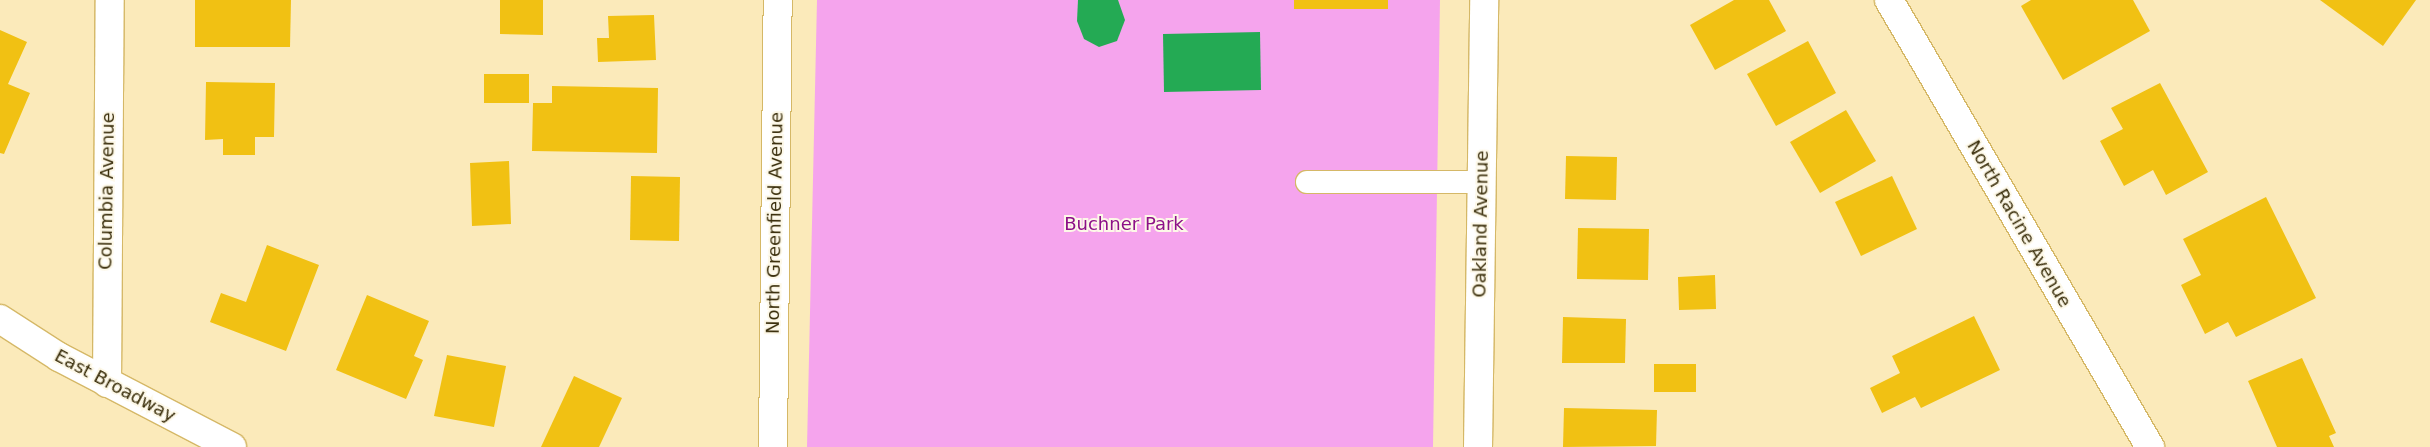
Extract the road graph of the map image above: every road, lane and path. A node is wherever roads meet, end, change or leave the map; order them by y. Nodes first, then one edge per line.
1 (110, 0) edge
2 (778, 0) edge
3 (1484, 0) edge
4 (1889, 0) edge
5 (1307, 182) dead end
6 (1481, 182) junction
7 (0, 319) edge
8 (107, 383) junction
9 (232, 447) edge
10 (773, 447) edge
11 (1478, 447) edge
12 (2150, 447) edge

1 - 8 street, Columbia Avenue
2 - 10 street, North Greenfield Avenue
3 - 6 street, Oakland Avenue
4 - 12 street, North Racine Avenue
5 - 6 lane
6 - 11 street, Oakland Avenue
7 - 8 street, East Broadway
8 - 9 street, East Broadway

